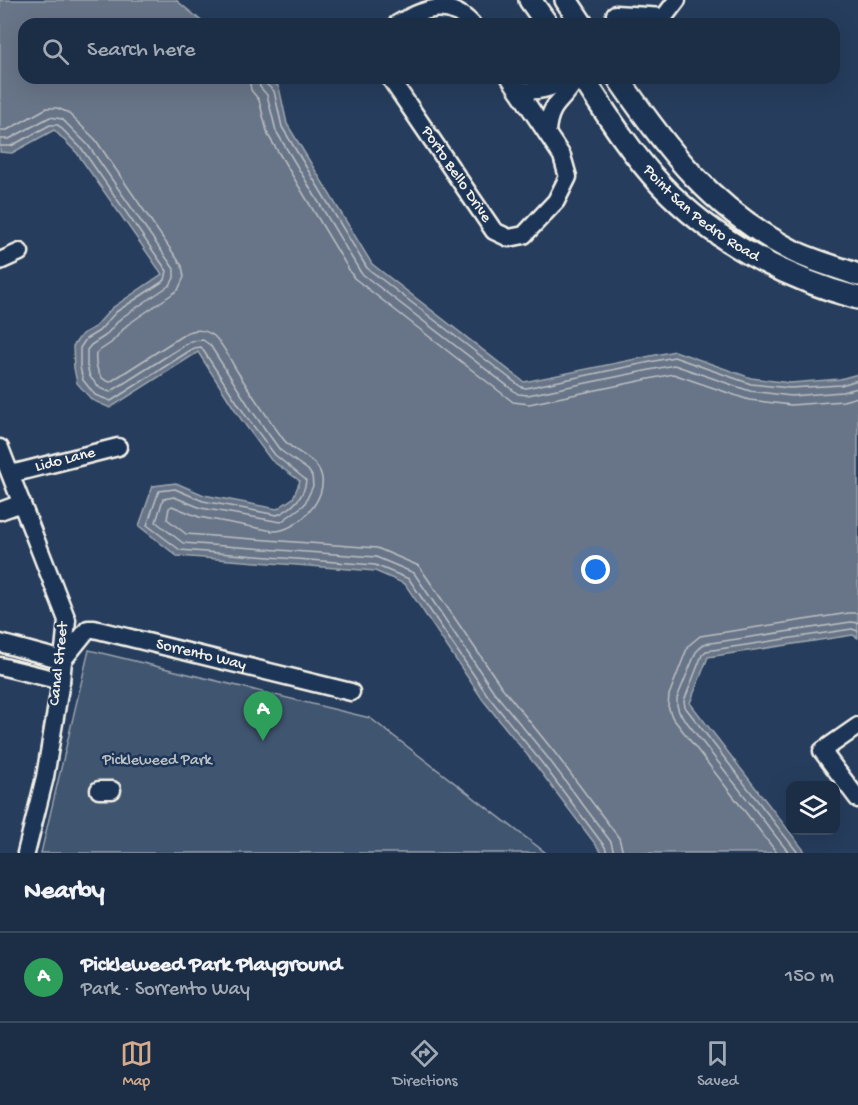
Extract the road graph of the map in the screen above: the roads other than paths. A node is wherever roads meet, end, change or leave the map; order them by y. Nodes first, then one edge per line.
1 (530, 0) edge
2 (566, 0) edge
3 (677, 0) edge
4 (614, 13) edge
5 (407, 18) edge
6 (468, 18) edge
7 (543, 18) edge
8 (578, 18) edge
9 (394, 84) edge
10 (514, 84) edge
11 (557, 84) edge
12 (573, 84) edge
13 (587, 84) edge
14 (622, 84) edge
15 (546, 131) junction
16 (20, 252) dead end
17 (0, 261) edge
18 (858, 275) edge
19 (858, 298) edge
20 (0, 447) edge
21 (118, 447) dead end
22 (10, 474) junction
23 (22, 503) junction
24 (0, 511) edge
25 (0, 643) edge
26 (63, 660) junction
27 (0, 666) edge
28 (61, 681) junction
29 (351, 692) dead end
30 (858, 726) edge
31 (858, 799) edge
32 (26, 853) edge

1 - 7 main road
2 - 8 main road
3 - 4 street
5 - 6 street
9 - 15 street, Porto Bello Drive
10 - 11 street, Porto Bello Drive
10 - 15 street, Porto Bello Drive
12 - 15 street
13 - 19 main road, Point San Pedro Road
14 - 18 main road, Point San Pedro Road
16 - 17 street
20 - 22 street, Canal Street
21 - 22 street, Lido Lane
22 - 23 street, Canal Street
23 - 24 street
23 - 26 street, Canal Street
25 - 26 street
26 - 28 street, Canal Street
26 - 29 street, Sorrento Way
27 - 28 street
28 - 32 street, Canal Street
30 - 31 street

